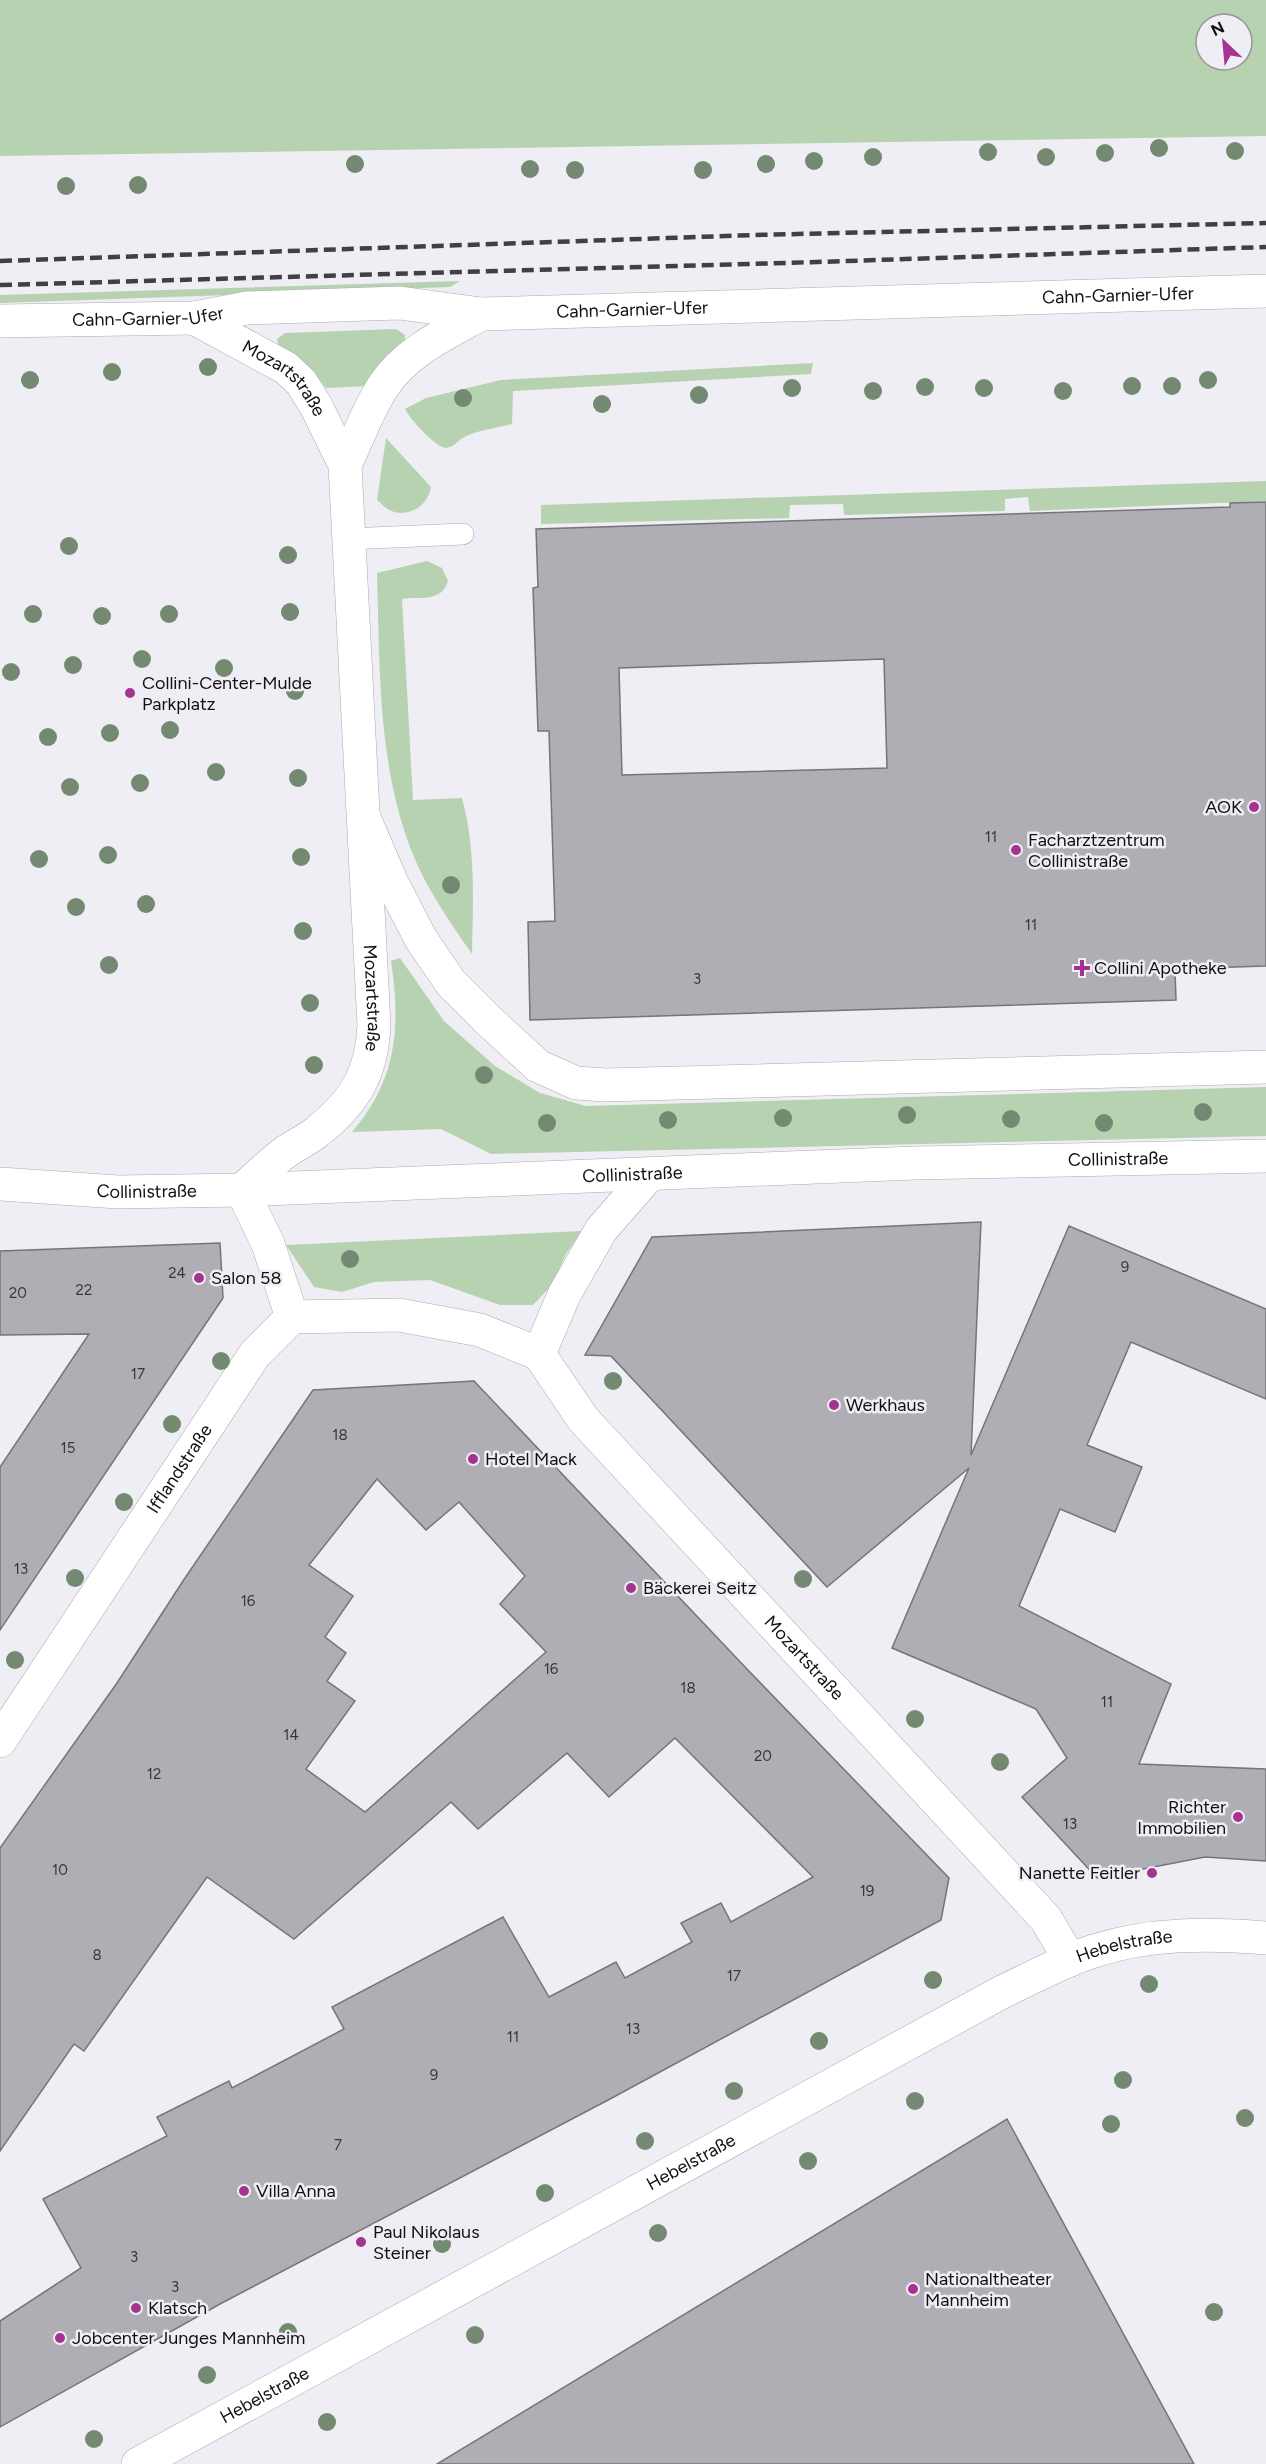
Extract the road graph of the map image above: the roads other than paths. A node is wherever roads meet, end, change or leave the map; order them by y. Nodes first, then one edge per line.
1 (1266, 291) edge
2 (481, 314) junction
3 (194, 318) junction
4 (0, 321) edge
5 (345, 465) junction
6 (463, 534) dead end
7 (348, 539) junction
8 (364, 820) junction
9 (1266, 1067) edge
10 (1266, 1156) edge
11 (649, 1175) junction
12 (0, 1184) edge
13 (242, 1190) junction
14 (292, 1317) junction
15 (539, 1354) junction
16 (0, 1741) edge
17 (1266, 1938) edge
18 (1070, 1960) junction
19 (138, 2464) edge

1 - 2 street, Cahn-Garnier-Ufer
2 - 3 street, Cahn-Garnier-Ufer
2 - 5 street, Mozartstraße
3 - 4 street, Cahn-Garnier-Ufer
3 - 5 street, Mozartstraße
5 - 7 street, Mozartstraße
6 - 7 lane
7 - 8 street, Mozartstraße
8 - 9 street, Mozartstraße
8 - 13 street, Mozartstraße
10 - 11 street, Collinistraße
11 - 13 street, Collinistraße
11 - 15 street
12 - 13 street, Collinistraße
13 - 14 street
14 - 15 street
14 - 16 street, Ifflandstraße
15 - 18 street, Mozartstraße
17 - 18 street, Hebelstraße
18 - 19 street, Hebelstraße

